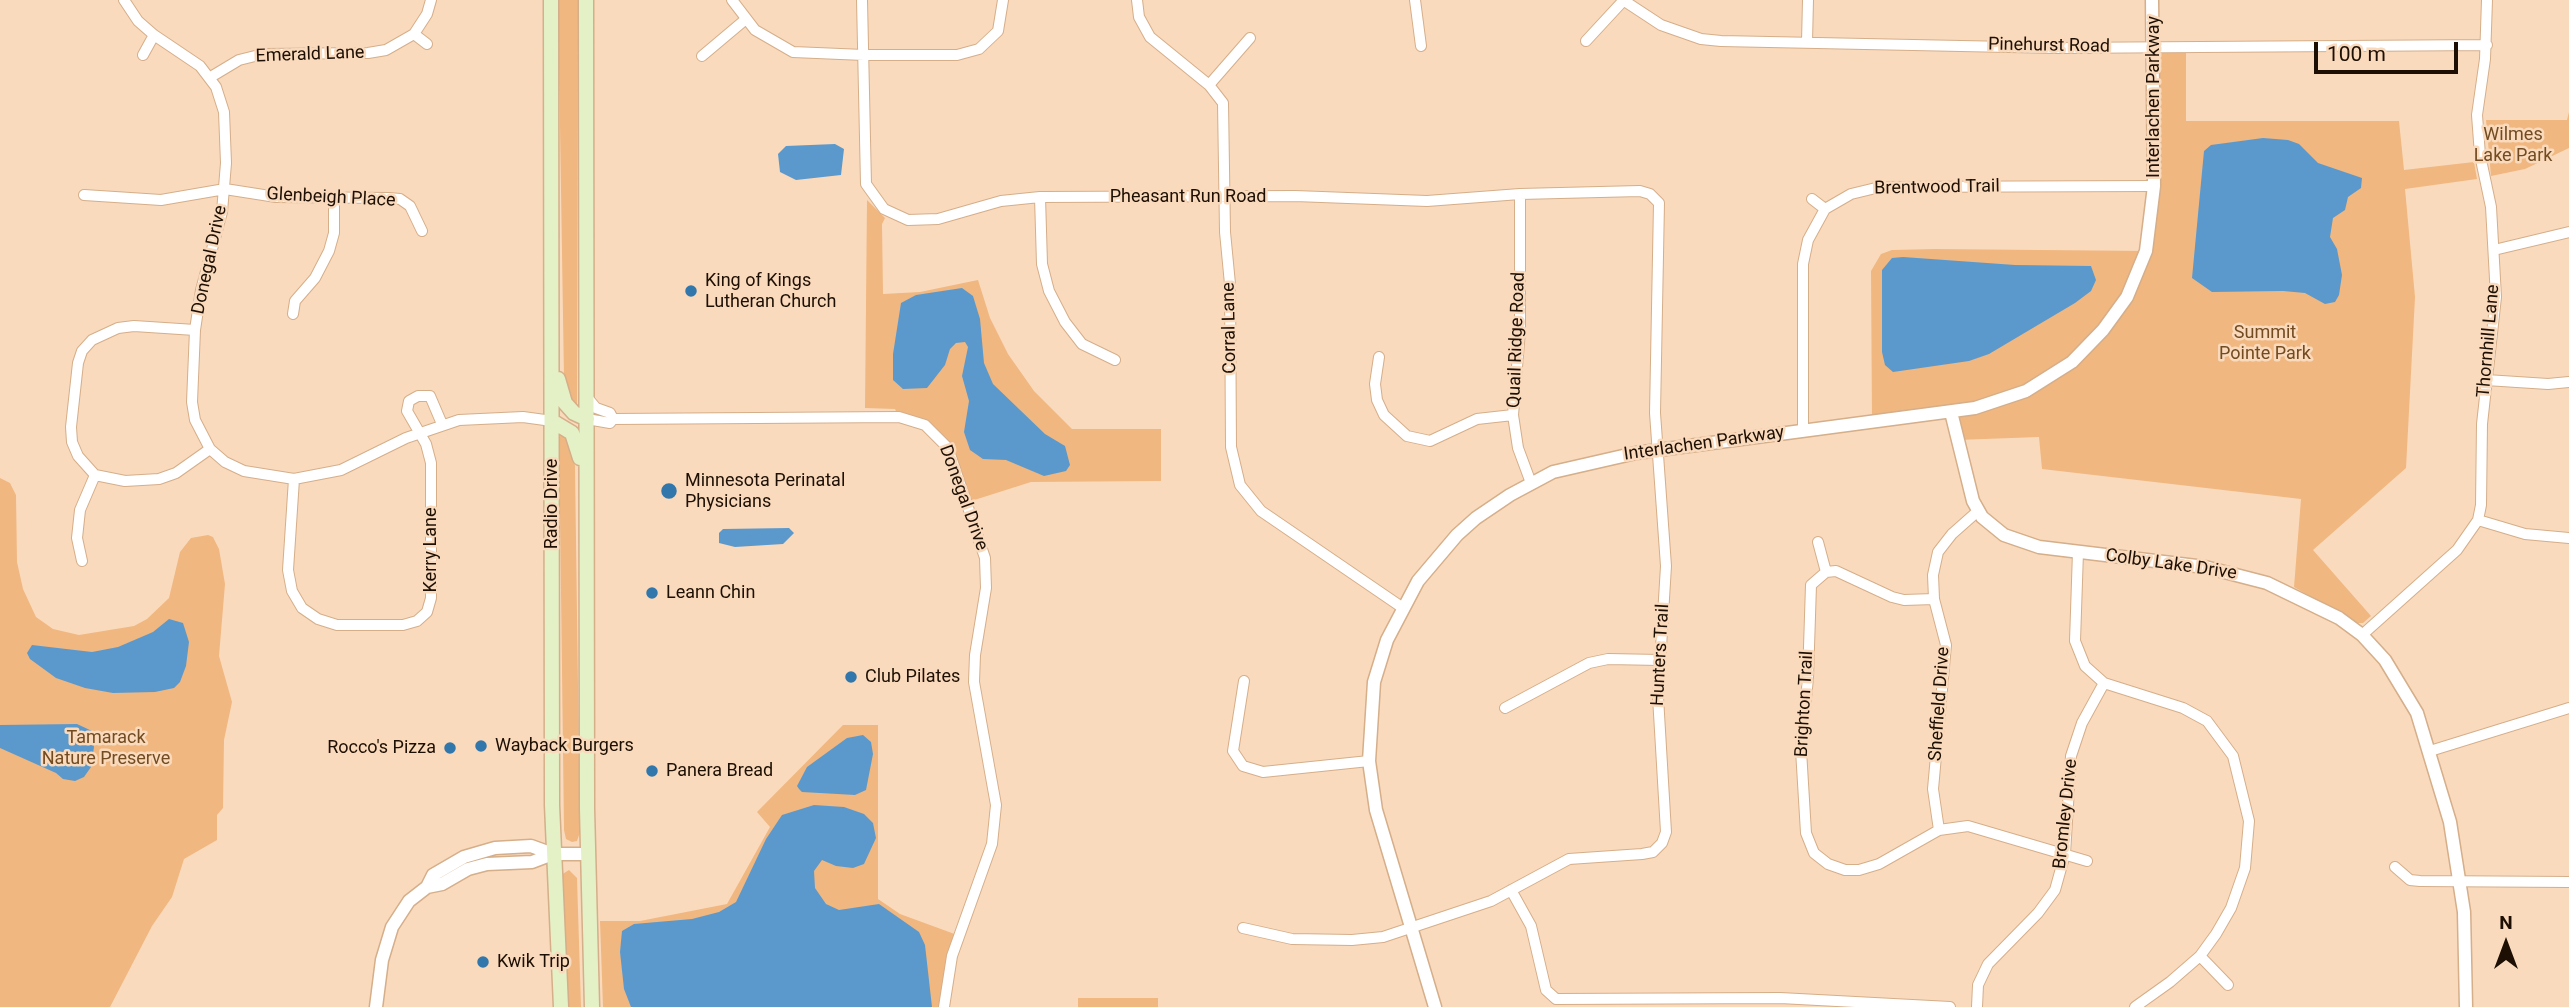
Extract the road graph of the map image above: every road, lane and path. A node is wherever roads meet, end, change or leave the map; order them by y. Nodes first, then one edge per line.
1 (124, 0) edge
2 (430, 0) edge
3 (551, 0) edge
4 (586, 0) edge
5 (732, 0) edge
6 (862, 0) edge
7 (1003, 0) edge
8 (1137, 0) edge
9 (1415, 0) edge
10 (1623, 0) edge
11 (1808, 0) edge
12 (2152, 0) edge
13 (2487, 0) edge
14 (746, 19) junction
15 (414, 34) junction
16 (154, 35) junction
17 (1250, 38) dead end
18 (1586, 41) dead end
19 (1807, 42) junction
20 (427, 44) dead end
21 (2487, 45) junction
22 (1421, 46) dead end
23 (2154, 47) junction
24 (143, 55) dead end
25 (864, 55) junction
26 (702, 56) dead end
27 (209, 78) junction
28 (1209, 85) junction
29 (2154, 186) junction
30 (225, 189) junction
31 (1520, 194) junction
32 (84, 195) dead end
33 (1224, 196) junction
34 (1040, 197) junction
35 (1656, 198) joint
36 (334, 199) junction
37 (1812, 199) dead end
38 (1825, 209) junction
39 (422, 231) dead end
40 (2569, 232) edge
41 (2494, 250) junction
42 (293, 314) dead end
43 (195, 330) junction
44 (552, 339) junction
45 (1379, 357) dead end
46 (1115, 360) dead end
47 (2486, 380) junction
48 (2569, 382) edge
49 (586, 396) junction
50 (1951, 412) junction
51 (1513, 415) junction
52 (586, 419) junction
53 (613, 419) junction
54 (552, 421) junction
55 (442, 424) junction
56 (1803, 431) junction
57 (420, 432) junction
58 (210, 449) junction
59 (1659, 450) junction
60 (95, 475) junction
61 (294, 479) junction
62 (1531, 483) junction
63 (586, 501) junction
64 (1978, 511) junction
65 (2478, 520) junction
66 (2569, 538) edge
67 (1818, 542) dead end
68 (2078, 552) junction
69 (82, 561) dead end
70 (1826, 572) junction
71 (1934, 599) junction
72 (1403, 608) junction
73 (2362, 635) junction
74 (1660, 660) junction
75 (1244, 681) dead end
76 (2104, 683) junction
77 (1505, 708) dead end
78 (2569, 708) edge
79 (2430, 751) junction
80 (1369, 761) junction
81 (1940, 830) junction
82 (587, 854) junction
83 (553, 855) junction
84 (2066, 855) junction
85 (2087, 861) dead end
86 (2395, 867) dead end
87 (2460, 882) junction
88 (2569, 882) edge
89 (1511, 890) junction
90 (1412, 928) junction
91 (1243, 929) dead end
92 (2200, 956) junction
93 (2228, 985) dead end
94 (1433, 1005) edge
95 (376, 1007) edge
96 (561, 1007) edge
97 (592, 1007) edge
98 (944, 1007) edge
99 (1950, 1007) edge
100 (1977, 1007) edge
101 (2135, 1007) edge
102 (2466, 1007) edge

1 - 16 street, Donegal Drive
2 - 15 street
3 - 44 main road, Radio Drive
4 - 49 main road, Radio Drive
5 - 14 street
6 - 25 street, Pheasant Run Road
7 - 25 street
8 - 28 street, Corral Lane
9 - 22 street
10 - 18 street
10 - 19 street, Pinehurst Road
11 - 19 street
12 - 23 street, Interlachen Parkway
13 - 21 street, Thornhill Lane
14 - 25 street
14 - 26 street
15 - 20 street
15 - 27 street, Emerald Lane
16 - 24 street
16 - 27 street, Donegal Drive
17 - 28 street
19 - 23 street, Pinehurst Road
21 - 23 street, Pinehurst Road
21 - 41 street, Thornhill Lane
23 - 29 street, Interlachen Parkway
25 - 34 street, Pheasant Run Road
27 - 30 street, Donegal Drive
28 - 33 street, Corral Lane
29 - 38 street, Brentwood Trail
29 - 50 street, Interlachen Parkway
30 - 32 street, Glenbeigh Place
30 - 36 street, Glenbeigh Place
30 - 43 street, Donegal Drive
31 - 33 street, Pheasant Run Road
31 - 35 street, Pheasant Run Road
31 - 51 street, Quail Ridge Road
33 - 34 street, Pheasant Run Road
33 - 72 street, Corral Lane
34 - 46 street
35 - 59 street, Hunters Trail
36 - 39 street, Glenbeigh Place
36 - 42 street
37 - 38 street
38 - 56 street
40 - 41 street
41 - 47 street, Thornhill Lane
43 - 58 street, Donegal Drive
43 - 60 street
44 - 52 main road
44 - 54 main road, Radio Drive
45 - 51 street
47 - 48 street
47 - 65 street, Thornhill Lane
49 - 52 main road, Radio Drive
49 - 53 street
50 - 56 street, Interlachen Parkway
50 - 64 street, Colby Lake Drive
51 - 62 street, Quail Ridge Road
52 - 53 street, Donegal Drive
52 - 63 main road, Radio Drive
53 - 98 street, Donegal Drive
54 - 55 street
54 - 63 main road
54 - 83 main road, Radio Drive
55 - 57 street
55 - 57 street
56 - 59 street, Interlachen Parkway
57 - 61 street
57 - 61 street, Kerry Lane
58 - 60 street
58 - 61 street
59 - 62 street, Interlachen Parkway
59 - 74 street, Hunters Trail
60 - 69 street
62 - 72 street, Interlachen Parkway
63 - 82 main road, Radio Drive
64 - 68 street, Colby Lake Drive
64 - 71 street, Sheffield Drive
65 - 66 street
65 - 73 street, Thornhill Lane
67 - 70 street
68 - 73 street, Colby Lake Drive
68 - 76 street
70 - 71 street
70 - 81 street, Brighton Trail
71 - 81 street, Sheffield Drive
72 - 80 street, Interlachen Parkway
73 - 79 street, Colby Lake Drive
74 - 77 street
74 - 89 street, Hunters Trail
75 - 80 street
76 - 84 street, Bromley Drive
76 - 92 street
78 - 79 street
79 - 87 street, Colby Lake Drive
80 - 90 street, Interlachen Parkway
81 - 84 street, Brighton Trail
82 - 83 street
82 - 97 main road, Radio Drive
83 - 95 street
83 - 96 main road, Radio Drive
84 - 85 street, Brighton Trail
84 - 100 street, Bromley Drive
86 - 87 street
87 - 88 street
87 - 102 street, Colby Lake Drive
89 - 90 street, Hunters Trail
89 - 99 street
90 - 91 street, Hunters Trail
90 - 94 street, Interlachen Parkway
92 - 93 street
92 - 101 street

